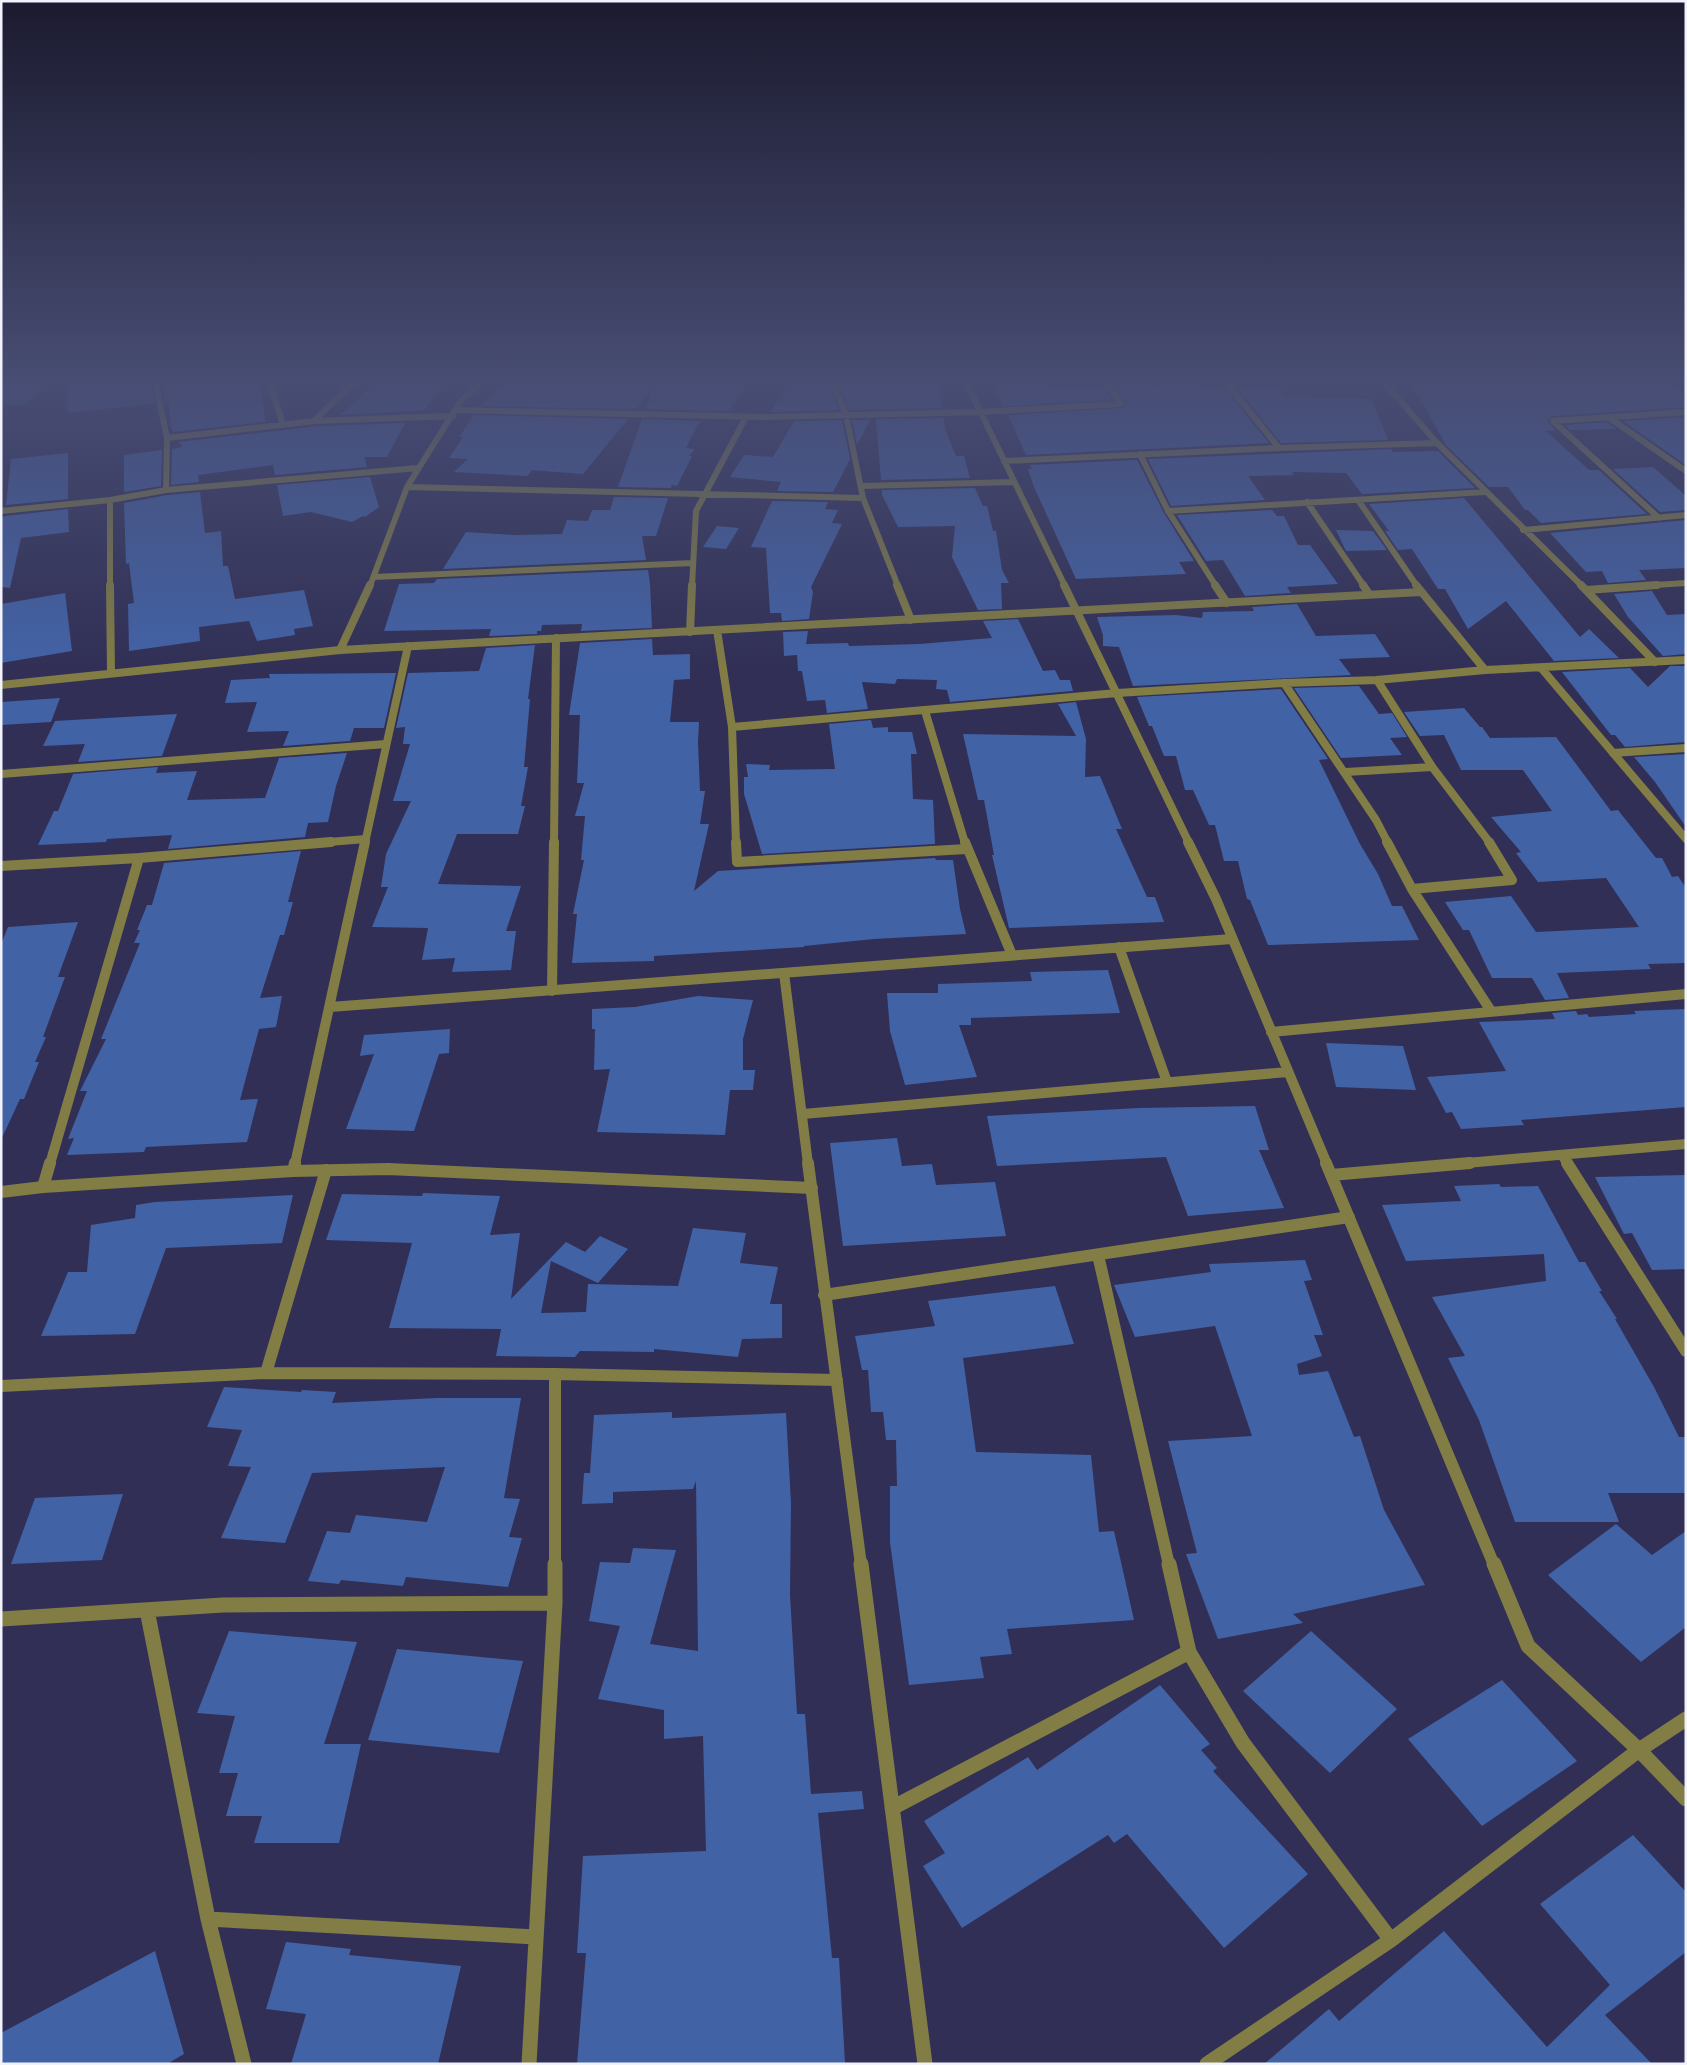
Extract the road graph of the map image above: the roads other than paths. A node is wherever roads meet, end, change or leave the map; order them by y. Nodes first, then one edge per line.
1 (167, 476) edge
2 (322, 476) edge
3 (413, 476) edge
4 (714, 476) edge
5 (858, 476) edge
6 (1011, 476) edge
7 (1151, 476) edge
8 (1470, 476) edge
9 (1613, 476) edge
10 (1014, 482) junction
11 (860, 486) junction
12 (407, 487) junction
13 (166, 490) junction
14 (1485, 492) junction
15 (704, 495) junction
16 (863, 498) junction
17 (110, 500) junction
18 (1358, 500) junction
19 (1307, 502) junction
20 (1168, 511) junction
21 (1, 512) edge
22 (1686, 515) edge
23 (1658, 518) junction
24 (1523, 530) junction
25 (693, 563) junction
26 (374, 577) junction
27 (1686, 583) edge
28 (1586, 590) junction
29 (1420, 592) junction
30 (1369, 594) junction
31 (1227, 603) junction
32 (1077, 612) junction
33 (911, 620) junction
34 (717, 630) junction
35 (690, 632) junction
36 (556, 638) junction
37 (408, 646) junction
38 (340, 650) junction
39 (1686, 660) edge
40 (1655, 662) junction
41 (1542, 668) junction
42 (1485, 670) junction
43 (111, 673) junction
44 (1378, 680) junction
45 (1284, 683) junction
46 (1, 685) edge
47 (1117, 693) junction
48 (925, 711) junction
49 (732, 727) junction
50 (386, 744) junction
51 (1686, 748) edge
52 (1613, 753) junction
53 (1432, 767) junction
54 (1346, 772) junction
55 (1, 774) edge
56 (366, 839) junction
57 (1686, 839) edge
58 (968, 849) junction
59 (139, 858) junction
60 (1, 866) edge
61 (1412, 889) junction
62 (1232, 938) junction
63 (1119, 947) junction
64 (1012, 955) junction
65 (784, 973) junction
66 (552, 991) junction
67 (1686, 994) edge
68 (330, 1007) junction
69 (1491, 1011) junction
70 (1271, 1032) junction
71 (1288, 1072) junction
72 (1167, 1082) junction
73 (803, 1114) junction
74 (1686, 1144) edge
75 (1562, 1155) junction
76 (326, 1170) junction
77 (293, 1171) junction
78 (1331, 1175) junction
79 (43, 1187) junction
80 (812, 1188) junction
81 (1, 1192) edge
82 (1349, 1217) junction
83 (1098, 1255) junction
84 (824, 1295) junction
85 (1685, 1350) edge
86 (266, 1373) junction
87 (555, 1374) junction
88 (837, 1380) junction
89 (1, 1386) edge
90 (555, 1603) junction
91 (147, 1610) junction
92 (1, 1619) edge
93 (1189, 1652) junction
94 (1686, 1719) edge
95 (1639, 1750) junction
96 (1686, 1799) edge
97 (892, 1808) junction
98 (208, 1919) junction
99 (536, 1936) junction
100 (1391, 1940) junction
101 (244, 2064) edge
102 (528, 2064) edge
103 (925, 2064) edge
104 (1207, 2064) edge

1 - 13 street
2 - 13 street
3 - 12 street
4 - 15 street
5 - 11 street
6 - 10 street
7 - 20 street
8 - 14 street
9 - 23 street
10 - 11 street
10 - 32 street
11 - 16 street
12 - 15 street
12 - 26 street
13 - 17 street
14 - 18 street
14 - 24 street
15 - 16 street
15 - 25 street
16 - 33 street
17 - 21 street
17 - 43 street
18 - 19 street
18 - 29 street
19 - 20 street
19 - 30 street
20 - 31 street
22 - 23 street
23 - 24 street
24 - 28 street
25 - 26 street
25 - 35 street
26 - 38 street
27 - 28 street
28 - 40 street
29 - 30 street
29 - 42 street
30 - 31 street
31 - 32 street
32 - 33 street
32 - 47 street
33 - 34 street
34 - 35 street
34 - 49 street
35 - 36 street
36 - 37 street
36 - 66 street
37 - 38 street
37 - 50 street
38 - 43 street
39 - 40 street
40 - 41 street
41 - 42 street
41 - 52 street
42 - 44 street
43 - 46 street
44 - 45 street
44 - 53 street
45 - 47 street
45 - 54 street
47 - 48 street
47 - 62 street
48 - 49 street
48 - 58 street
49 - 58 street
50 - 55 street
50 - 56 street
51 - 52 street
52 - 57 street
53 - 54 street
53 - 61 street
54 - 61 street
56 - 59 street
56 - 68 street
58 - 64 street
59 - 60 street
59 - 79 street
61 - 69 street
62 - 63 street
62 - 70 street
63 - 64 street
63 - 72 street
64 - 65 street
65 - 66 street
65 - 73 street
66 - 68 street
67 - 69 street
68 - 77 street
69 - 70 street
70 - 71 street
71 - 72 street
71 - 78 street
72 - 73 street
73 - 80 street
74 - 75 street
75 - 78 street
75 - 85 street
76 - 77 street
76 - 80 street
76 - 86 street
77 - 79 street
78 - 82 street
79 - 81 street
80 - 84 street
82 - 83 street
82 - 95 street
83 - 84 street
83 - 93 street
84 - 88 street
86 - 87 street
86 - 89 street
87 - 88 street
87 - 90 street
88 - 97 street
90 - 91 street
90 - 99 street
91 - 92 street
91 - 98 street
93 - 97 street
93 - 100 street
94 - 95 street
95 - 96 street
95 - 100 street
97 - 103 street
98 - 99 street
98 - 101 street
99 - 102 street
100 - 104 street

